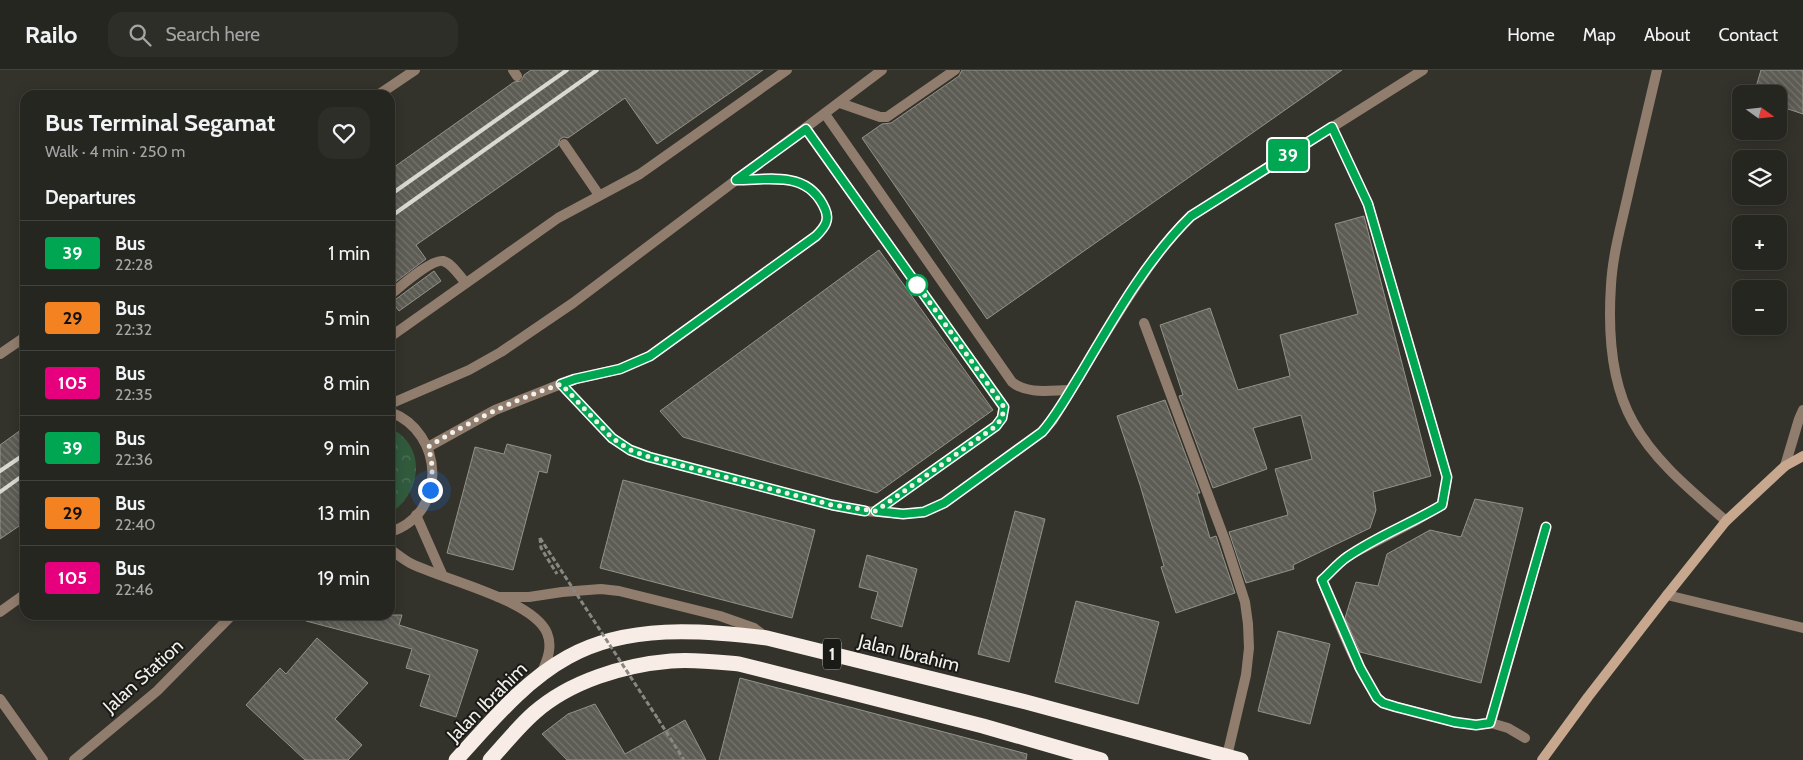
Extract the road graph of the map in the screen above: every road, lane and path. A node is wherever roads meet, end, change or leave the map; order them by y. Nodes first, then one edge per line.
1 (414, 70) edge
2 (787, 70) edge
3 (882, 70) edge
4 (954, 70) edge
5 (1423, 70) edge
6 (1657, 70) edge
7 (385, 90) edge
8 (840, 102) junction
9 (825, 114) junction
10 (1332, 127) junction
11 (806, 129) junction
12 (564, 144) dead end
13 (736, 180) junction
14 (599, 195) junction
15 (466, 283) junction
16 (395, 291) edge
17 (1144, 323) dead end
18 (395, 333) edge
19 (20, 340) edge
20 (0, 354) edge
21 (561, 384) junction
22 (1071, 390) junction
23 (395, 402) edge
24 (1803, 410) edge
25 (395, 414) edge
26 (428, 447) junction
27 (1803, 456) edge
28 (1785, 466) junction
29 (876, 511) junction
30 (416, 515) junction
31 (1726, 521) junction
32 (1546, 527) dead end
33 (395, 530) edge
34 (395, 552) edge
35 (442, 574) junction
36 (557, 574) dead end
37 (1667, 595) junction
38 (498, 597) junction
39 (20, 598) edge
40 (0, 612) edge
41 (227, 620) edge
42 (1803, 628) edge
43 (767, 638) junction
44 (540, 676) junction
45 (0, 699) edge
46 (1490, 723) junction
47 (1525, 738) dead end
48 (1552, 746) junction
49 (1234, 758) edge
50 (44, 760) edge
51 (74, 760) edge
52 (456, 760) edge
53 (490, 760) edge
54 (684, 760) edge
55 (1102, 760) edge
56 (1542, 760) edge
57 (1546, 760) edge

1 - 7 street
2 - 14 street
3 - 8 street
4 - 8 street
5 - 10 street
6 - 31 street
8 - 9 street
9 - 11 street
9 - 22 street
10 - 22 street
10 - 46 street
11 - 13 street
11 - 29 street
12 - 14 street
13 - 21 street
13 - 23 street
14 - 15 street
15 - 16 street
15 - 18 street
17 - 49 street
19 - 20 street
21 - 26 street
21 - 29 street
22 - 29 street
24 - 28 street
25 - 26 street
26 - 30 street
27 - 28 street
28 - 31 street
30 - 33 street
30 - 35 street
31 - 37 street
32 - 46 street
34 - 35 street
35 - 38 street
36 - 54 path, bridge
37 - 42 street
37 - 48 street
38 - 43 street
38 - 44 street
39 - 40 street
41 - 51 street, Jalan Station
43 - 44 highway, Jalan Ibrahim / 1
43 - 49 highway, Jalan Ibrahim / 1
44 - 52 highway, Jalan Ibrahim / 1
45 - 50 street
46 - 47 street
48 - 56 street
48 - 57 street
53 - 55 highway, 1

